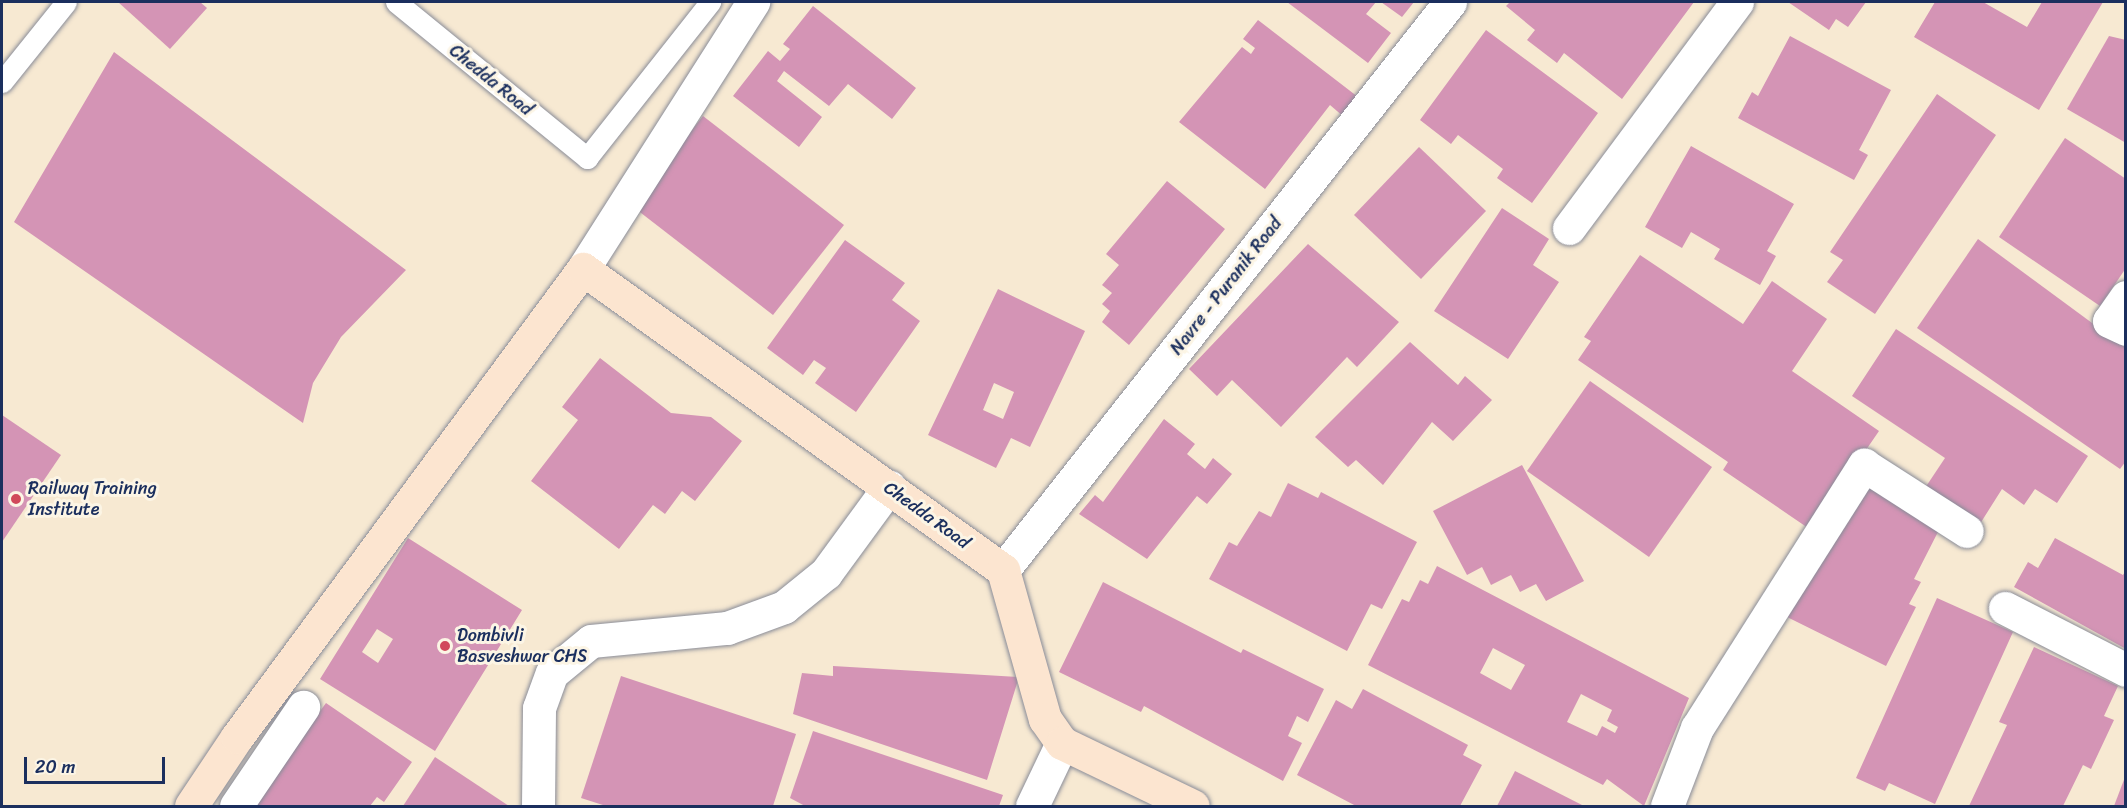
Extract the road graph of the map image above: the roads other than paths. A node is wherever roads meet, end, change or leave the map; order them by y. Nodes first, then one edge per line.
1 (66, 2) edge
2 (396, 2) edge
3 (710, 2) edge
4 (753, 2) edge
5 (1450, 2) edge
6 (1737, 2) edge
7 (2, 82) edge
8 (1569, 228) dead end
9 (583, 269) junction
10 (2126, 297) edge
11 (2126, 329) edge
12 (889, 487) junction
13 (1966, 531) dead end
14 (1003, 570) junction
15 (2005, 608) dead end
16 (2126, 669) edge
17 (303, 707) dead end
18 (237, 737) junction
19 (1062, 743) junction
20 (268, 757) junction
21 (191, 807) edge
22 (236, 807) edge
23 (538, 807) edge
24 (1032, 807) edge
25 (1193, 807) edge
26 (1667, 807) edge

1 - 7 lane
2 - 3 lane, Chedda Road
4 - 9 street
5 - 14 street, Navre - Puranik Road
6 - 8 street
9 - 12 street, Chedda Road
9 - 18 street
10 - 11 street
12 - 14 street, Chedda Road
12 - 23 street
13 - 26 street
14 - 19 street
15 - 16 street
17 - 20 street
18 - 20 street
18 - 21 street
19 - 24 street
19 - 25 street
20 - 22 street

